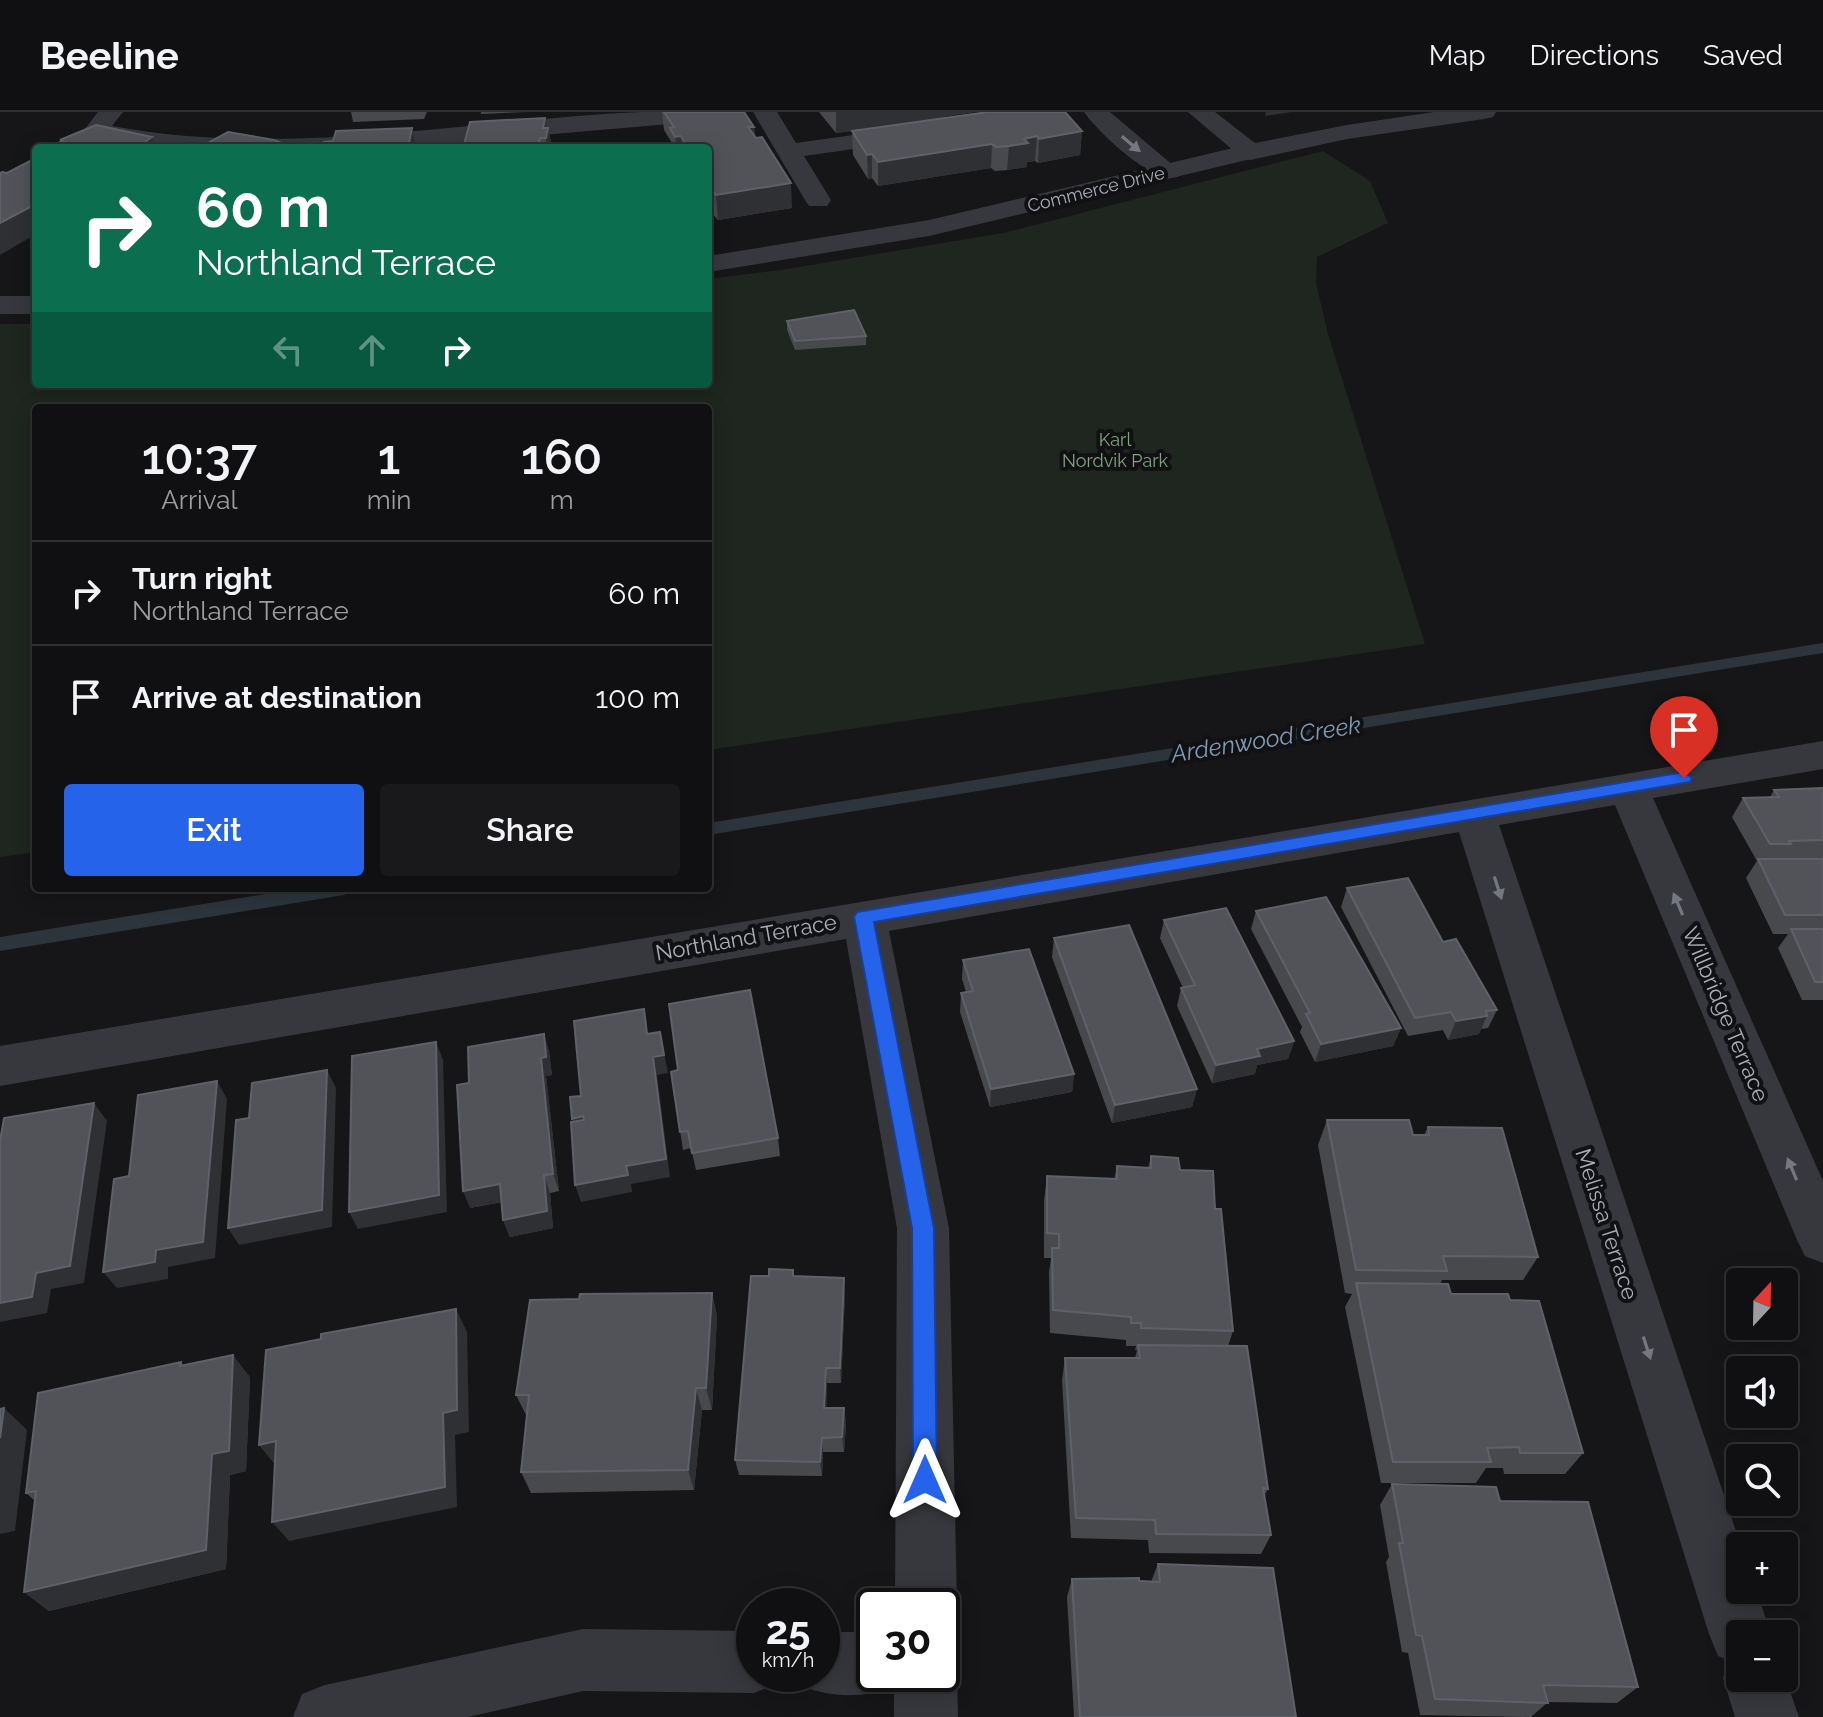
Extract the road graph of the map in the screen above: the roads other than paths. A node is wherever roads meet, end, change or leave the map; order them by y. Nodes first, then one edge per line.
1 (111, 112) edge
2 (727, 112) edge
3 (765, 112) edge
4 (1096, 112) edge
5 (1200, 112) edge
6 (1484, 112) edge
7 (609, 121) junction
8 (939, 130) edge
9 (451, 131) edge
10 (189, 144) edge
11 (341, 144) edge
12 (612, 144) edge
13 (789, 151) junction
14 (1250, 152) junction
15 (1168, 172) junction
16 (818, 200) dead end
17 (712, 263) edge
18 (0, 305) edge
19 (32, 305) edge
20 (1823, 755) edge
21 (1628, 787) junction
22 (1474, 814) junction
23 (864, 917) junction
24 (0, 1066) edge
25 (1823, 1240) edge
26 (926, 1588) edge
27 (1735, 1620) edge
28 (736, 1662) edge
29 (926, 1692) edge
30 (1759, 1692) edge
31 (325, 1717) edge
32 (926, 1717) edge
33 (1767, 1717) edge

1 - 10 street
2 - 7 street
3 - 13 street
4 -> 15 street
5 - 14 street
6 - 14 street, Commerce Drive
7 - 9 street
7 - 12 street
8 - 13 street
9 - 11 street
13 - 16 street
14 - 15 street, Commerce Drive
15 - 17 street, Commerce Drive
18 - 19 street
20 - 21 street, Northland Terrace
21 - 22 street, Northland Terrace
25 -> 21 street, Willbridge Terrace
22 - 23 street, Northland Terrace
22 -> 27 street, Melissa Terrace
23 - 24 street, Northland Terrace
23 - 26 street
28 - 31 street
29 - 32 street
30 - 33 street

